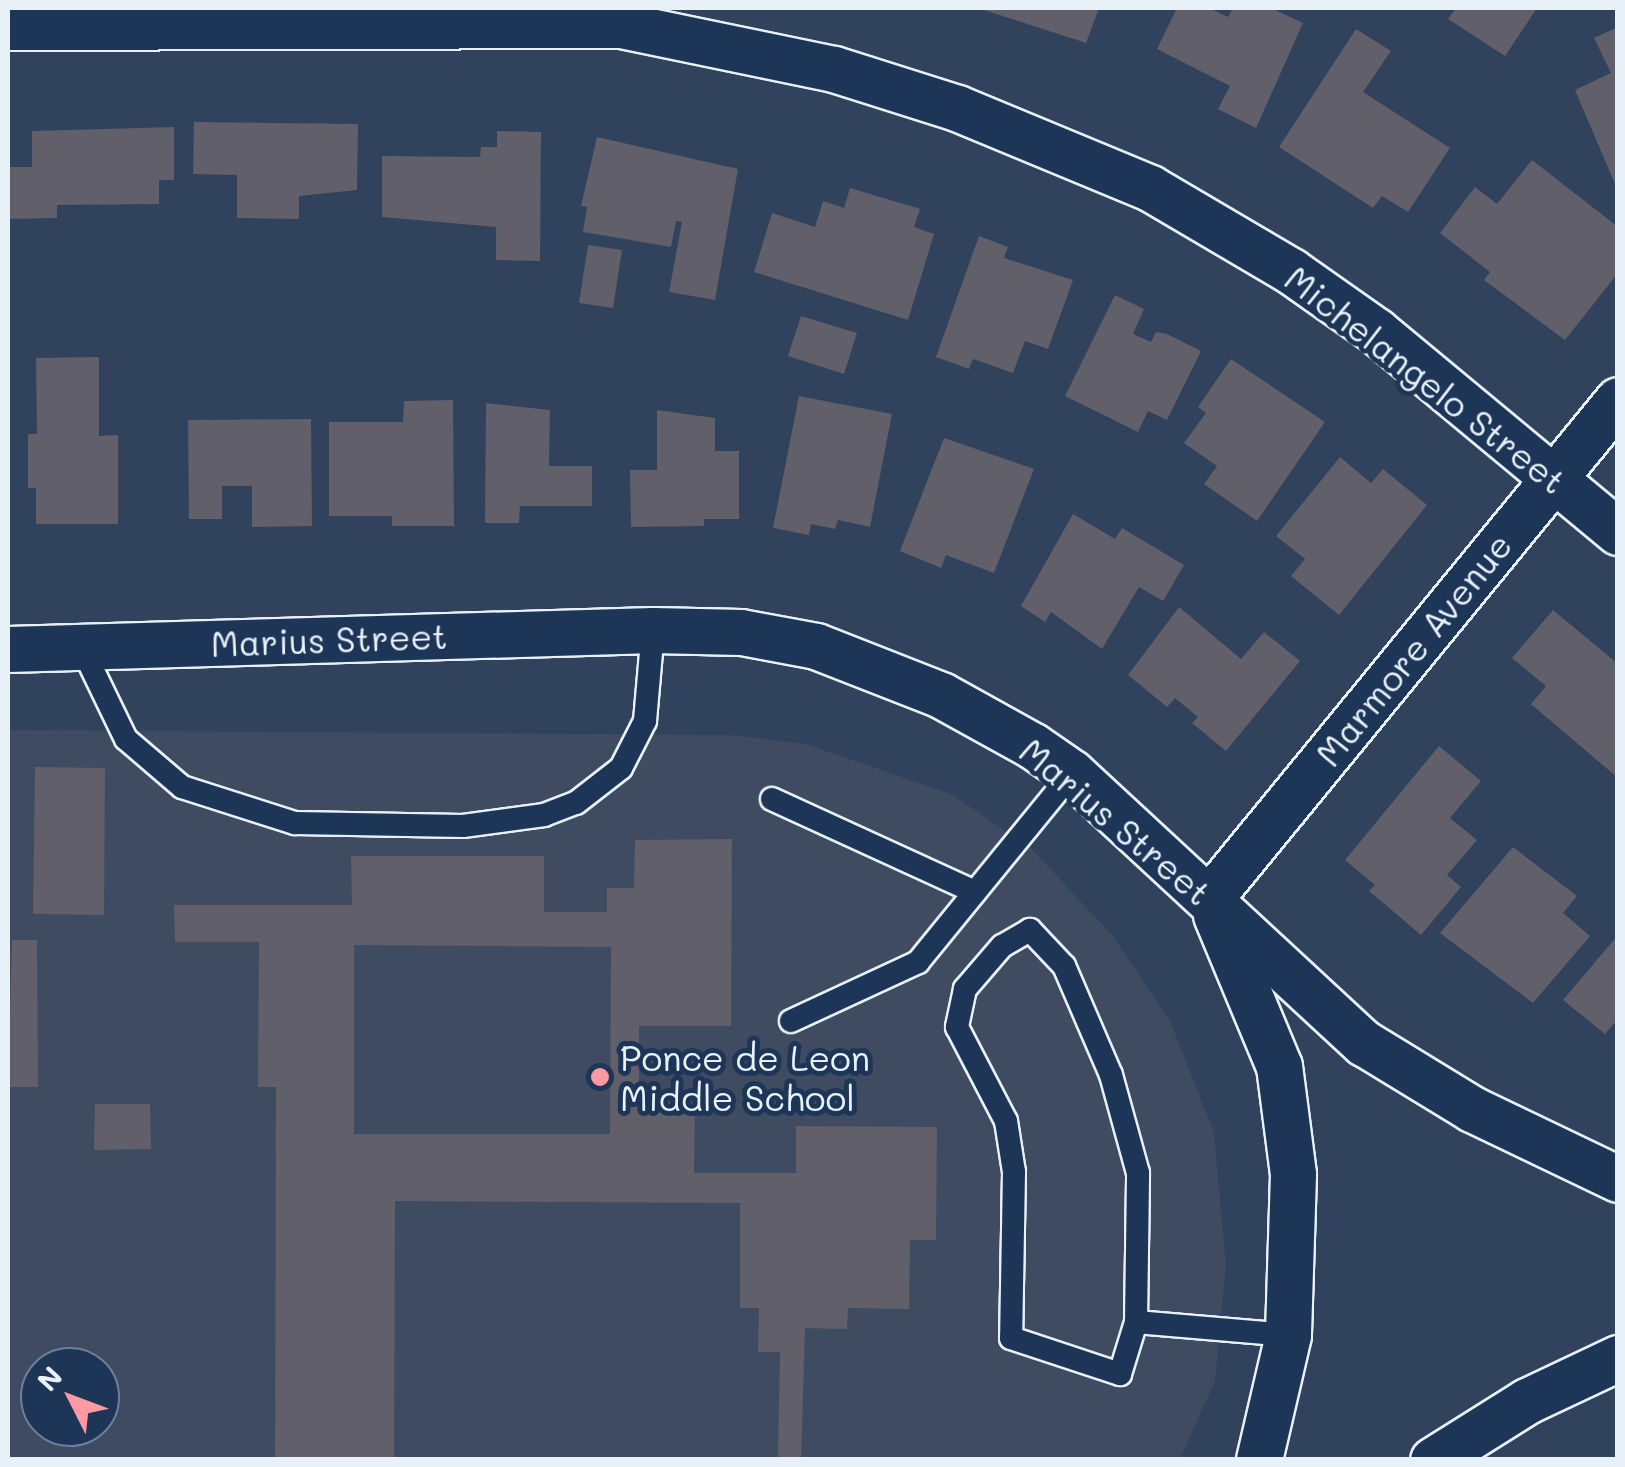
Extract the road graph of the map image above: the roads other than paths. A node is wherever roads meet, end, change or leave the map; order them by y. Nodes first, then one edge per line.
1 (8, 27) edge
2 (1618, 400) edge
3 (1552, 476) junction
4 (1618, 532) edge
5 (653, 630) junction
6 (80, 646) junction
7 (8, 649) edge
8 (1072, 774) junction
9 (772, 800) dead end
10 (975, 892) junction
11 (1209, 899) junction
12 (791, 1021) dead end
13 (1618, 1179) edge
14 (1136, 1322) junction
15 (1288, 1334) junction
16 (1618, 1358) edge
17 (1259, 1460) edge
18 (1433, 1460) edge

1 - 3 street, Michelangelo Street
2 - 3 street, Marmore Avenue
3 - 4 street, Michelangelo Street
3 - 11 street, Marmore Avenue
5 - 6 street, Marius Street
5 - 6 lane
5 - 8 street, Marius Street
6 - 7 street, Marius Street
8 - 10 lane
8 - 11 street, Marius Street
9 - 10 lane
10 - 12 lane
11 - 13 street, Marius Street
11 - 15 street
14 - 14 lane
14 - 15 lane
15 - 17 street
16 - 18 street

